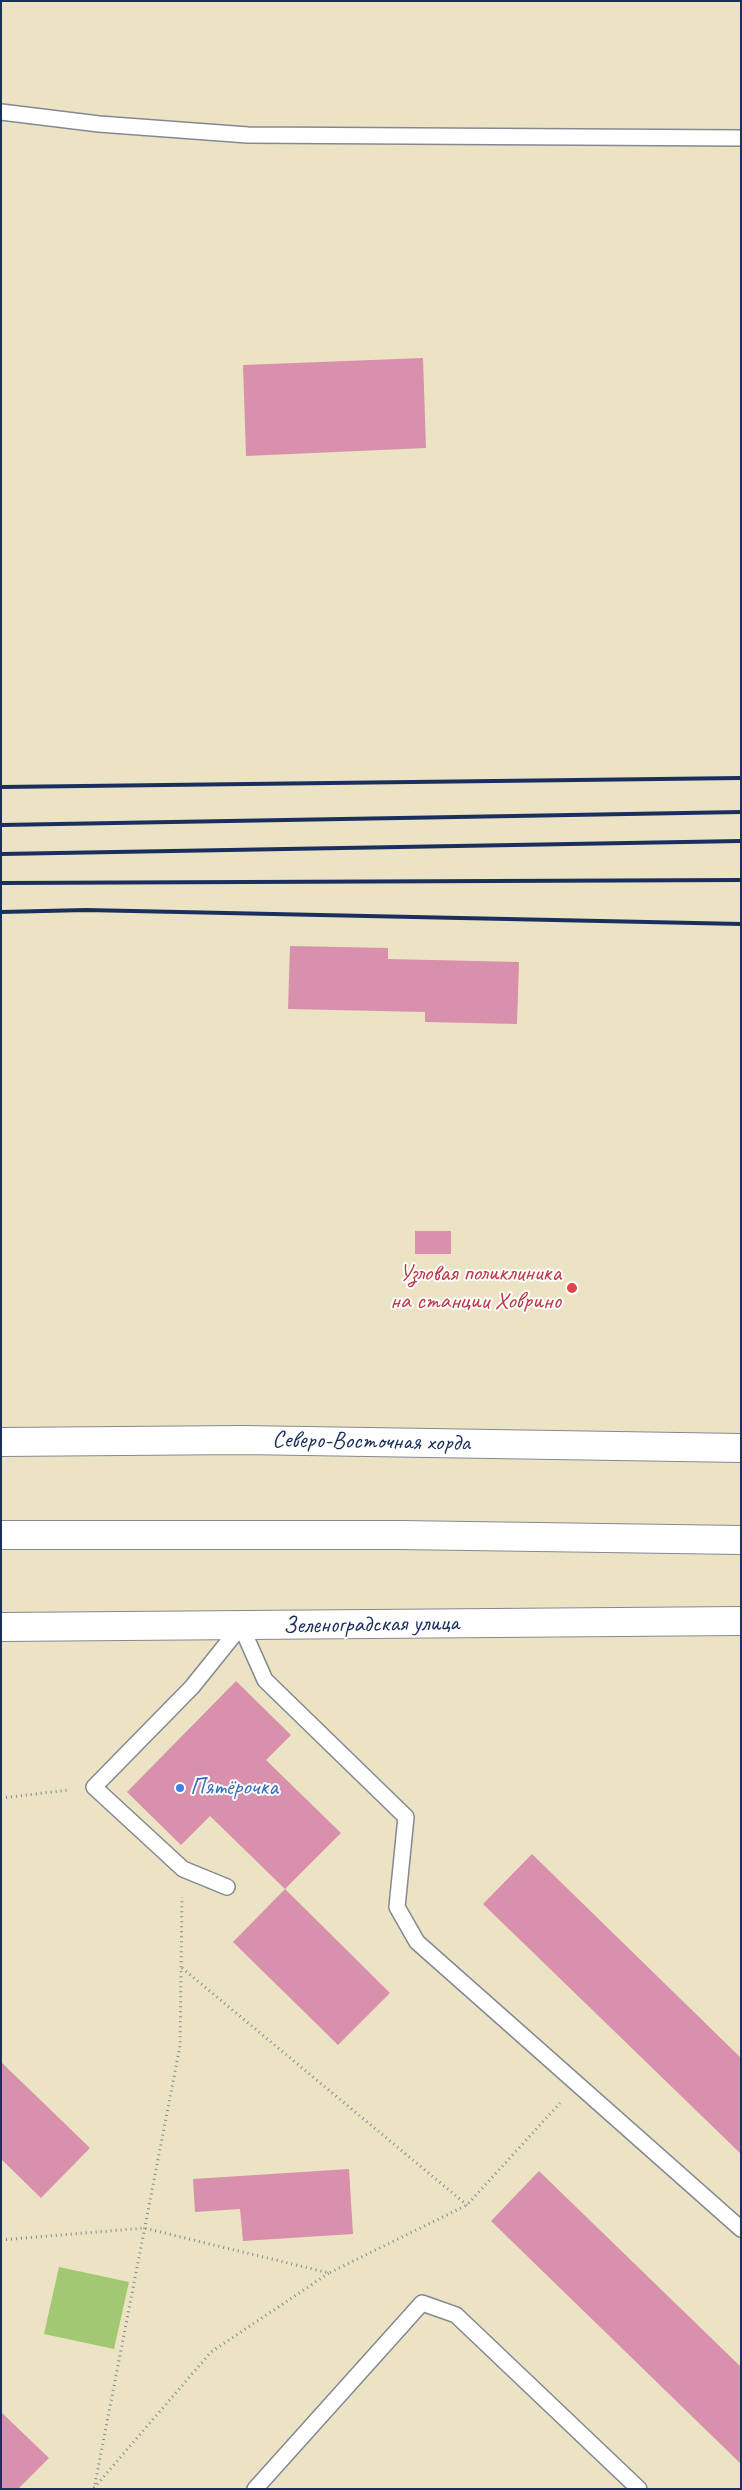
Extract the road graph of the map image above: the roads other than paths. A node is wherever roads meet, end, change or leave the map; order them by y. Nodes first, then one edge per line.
1 (1, 112) edge
2 (741, 138) edge
3 (1, 1442) edge
4 (741, 1448) edge
5 (1, 1535) edge
6 (741, 1540) edge
7 (741, 1620) edge
8 (241, 1626) junction
9 (1, 1627) edge
10 (227, 1887) dead end
11 (741, 2229) edge
12 (255, 2489) edge
13 (639, 2489) edge

1 - 2 lane
3 - 4 main road, Северо-Восточная хорда
5 - 6 main road
7 - 8 main road, Зеленоградская улица
8 - 9 main road, Зеленоградская улица
8 - 10 lane
8 - 11 lane
12 - 13 lane

